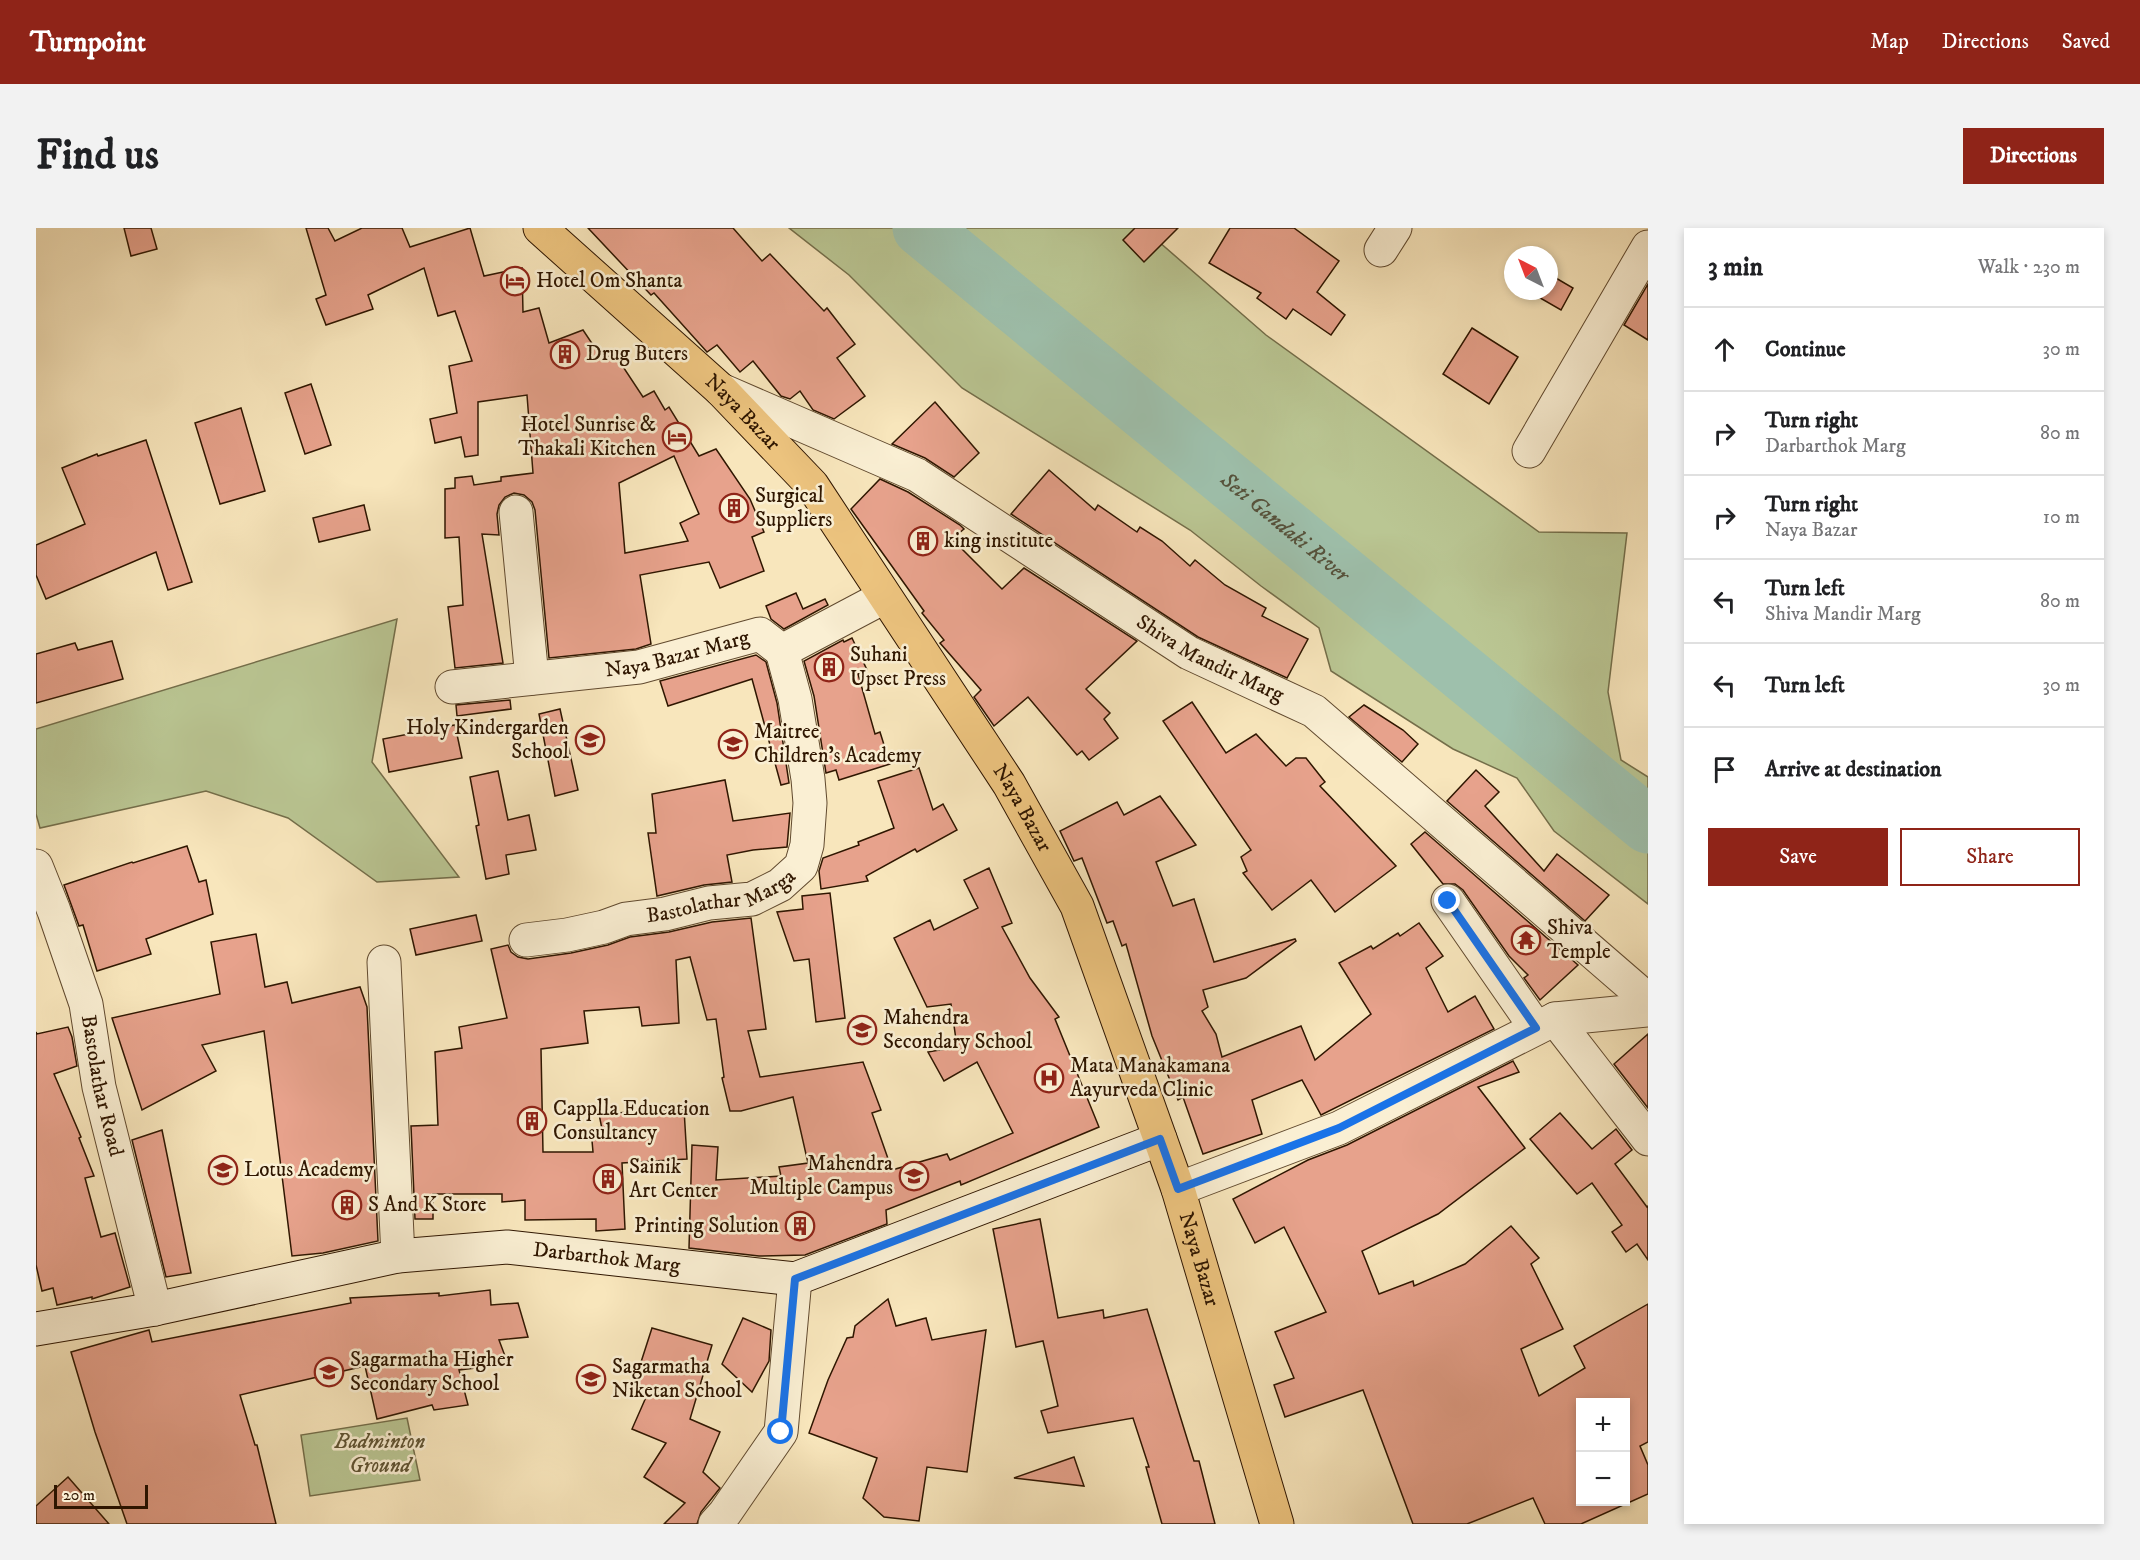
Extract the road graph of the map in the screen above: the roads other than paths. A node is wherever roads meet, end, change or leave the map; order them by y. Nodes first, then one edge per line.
1 (540, 228) edge
2 (1648, 247) edge
3 (721, 390) junction
4 (1529, 451) dead end
5 (516, 512) dead end
6 (884, 597) junction
7 (782, 651) junction
8 (532, 678) junction
9 (452, 687) dead end
10 (36, 866) edge
11 (1448, 901) dead end
12 (45, 914) edge
13 (526, 940) dead end
14 (384, 962) dead end
15 (1648, 1000) edge
16 (1648, 1010) edge
17 (1546, 1024) junction
18 (1160, 1139) junction
19 (1648, 1139) edge
20 (1178, 1189) junction
21 (399, 1256) junction
22 (795, 1279) junction
23 (155, 1309) junction
24 (36, 1329) edge
25 (715, 1524) edge
26 (1276, 1524) edge

1 - 3 main road, Naya Bazar
2 - 4 street
3 - 6 main road, Naya Bazar
3 - 15 street, Shiva Mandir Marg
5 - 8 street
6 - 7 street, Naya Bazar Marg
6 - 18 main road, Naya Bazar
7 - 8 street, Naya Bazar Marg
7 - 13 street, Bastolathar Marga
8 - 9 street, Naya Bazar Marg
10 - 12 street, Bastolathar Road
11 - 17 street
12 - 23 street, Bastolathar Road
14 - 21 street
16 - 17 street
17 - 19 street
17 - 20 street
18 - 20 main road, Naya Bazar
18 - 22 street, Darbarthok Marg
20 - 26 main road, Naya Bazar
21 - 22 street, Darbarthok Marg
21 - 23 street, Darbarthok Marg
22 - 25 street
23 - 24 street, Darbarthok Marg

